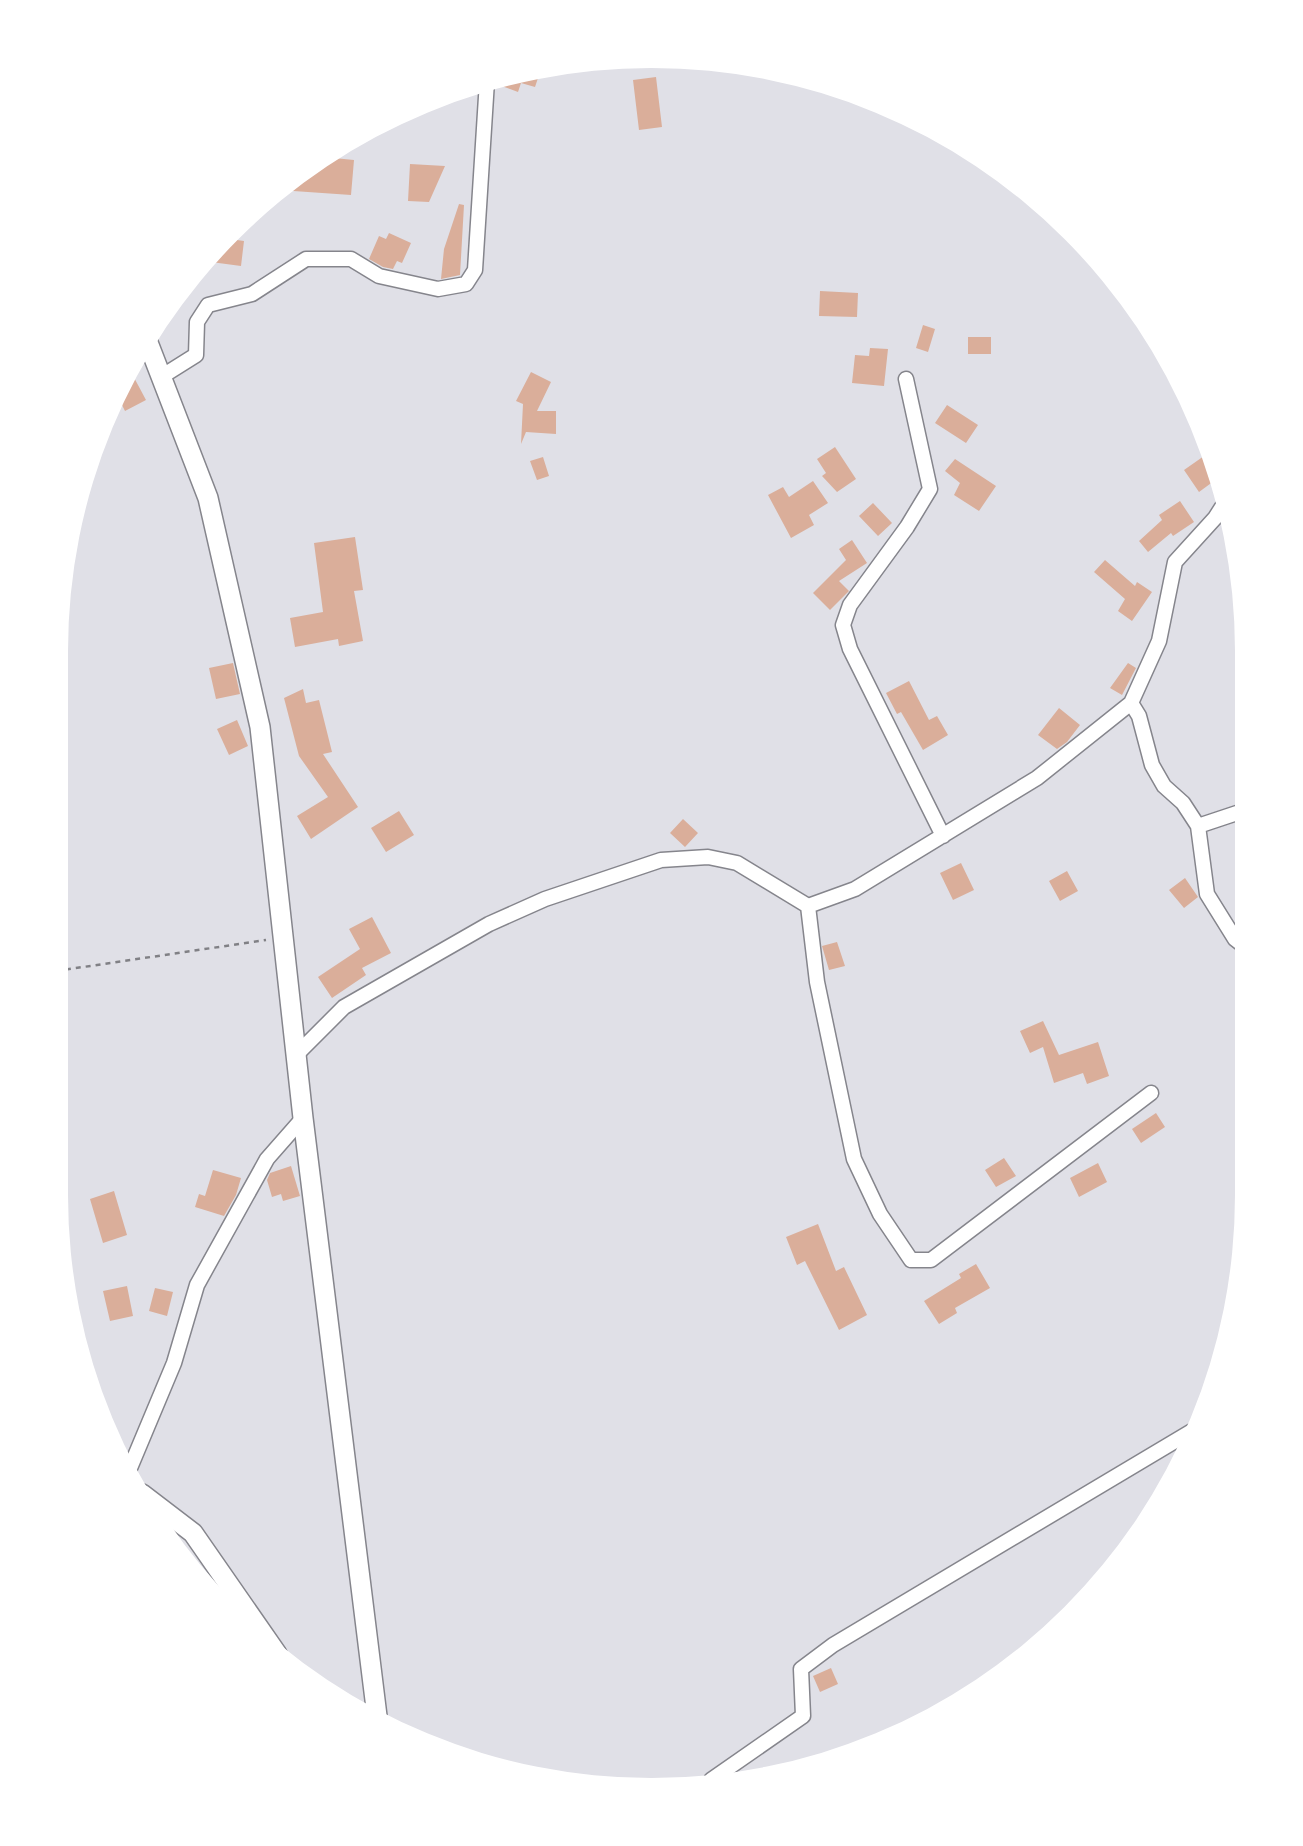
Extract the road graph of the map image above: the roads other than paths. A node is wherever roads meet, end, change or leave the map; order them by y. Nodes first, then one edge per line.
1 (486, 92) edge
2 (151, 352) edge
3 (161, 377) junction
4 (905, 379) dead end
5 (1219, 518) edge
6 (1131, 703) junction
7 (1235, 814) edge
8 (1198, 826) junction
9 (943, 836) junction
10 (808, 906) junction
11 (1235, 937) edge
12 (296, 1055) junction
13 (1151, 1093) dead end
14 (303, 1118) junction
15 (1181, 1439) edge
16 (133, 1461) edge
17 (160, 1508) edge
18 (254, 1621) edge
19 (376, 1709) edge
20 (720, 1774) edge

1 - 3 street
2 - 3 street
3 - 12 street
4 - 9 street
5 - 6 street
6 - 8 street
6 - 9 street
7 - 8 street
8 - 11 street
9 - 10 street
10 - 12 street
10 - 13 street
12 - 14 street
14 - 16 street
14 - 19 street
15 - 20 street
17 - 18 street

